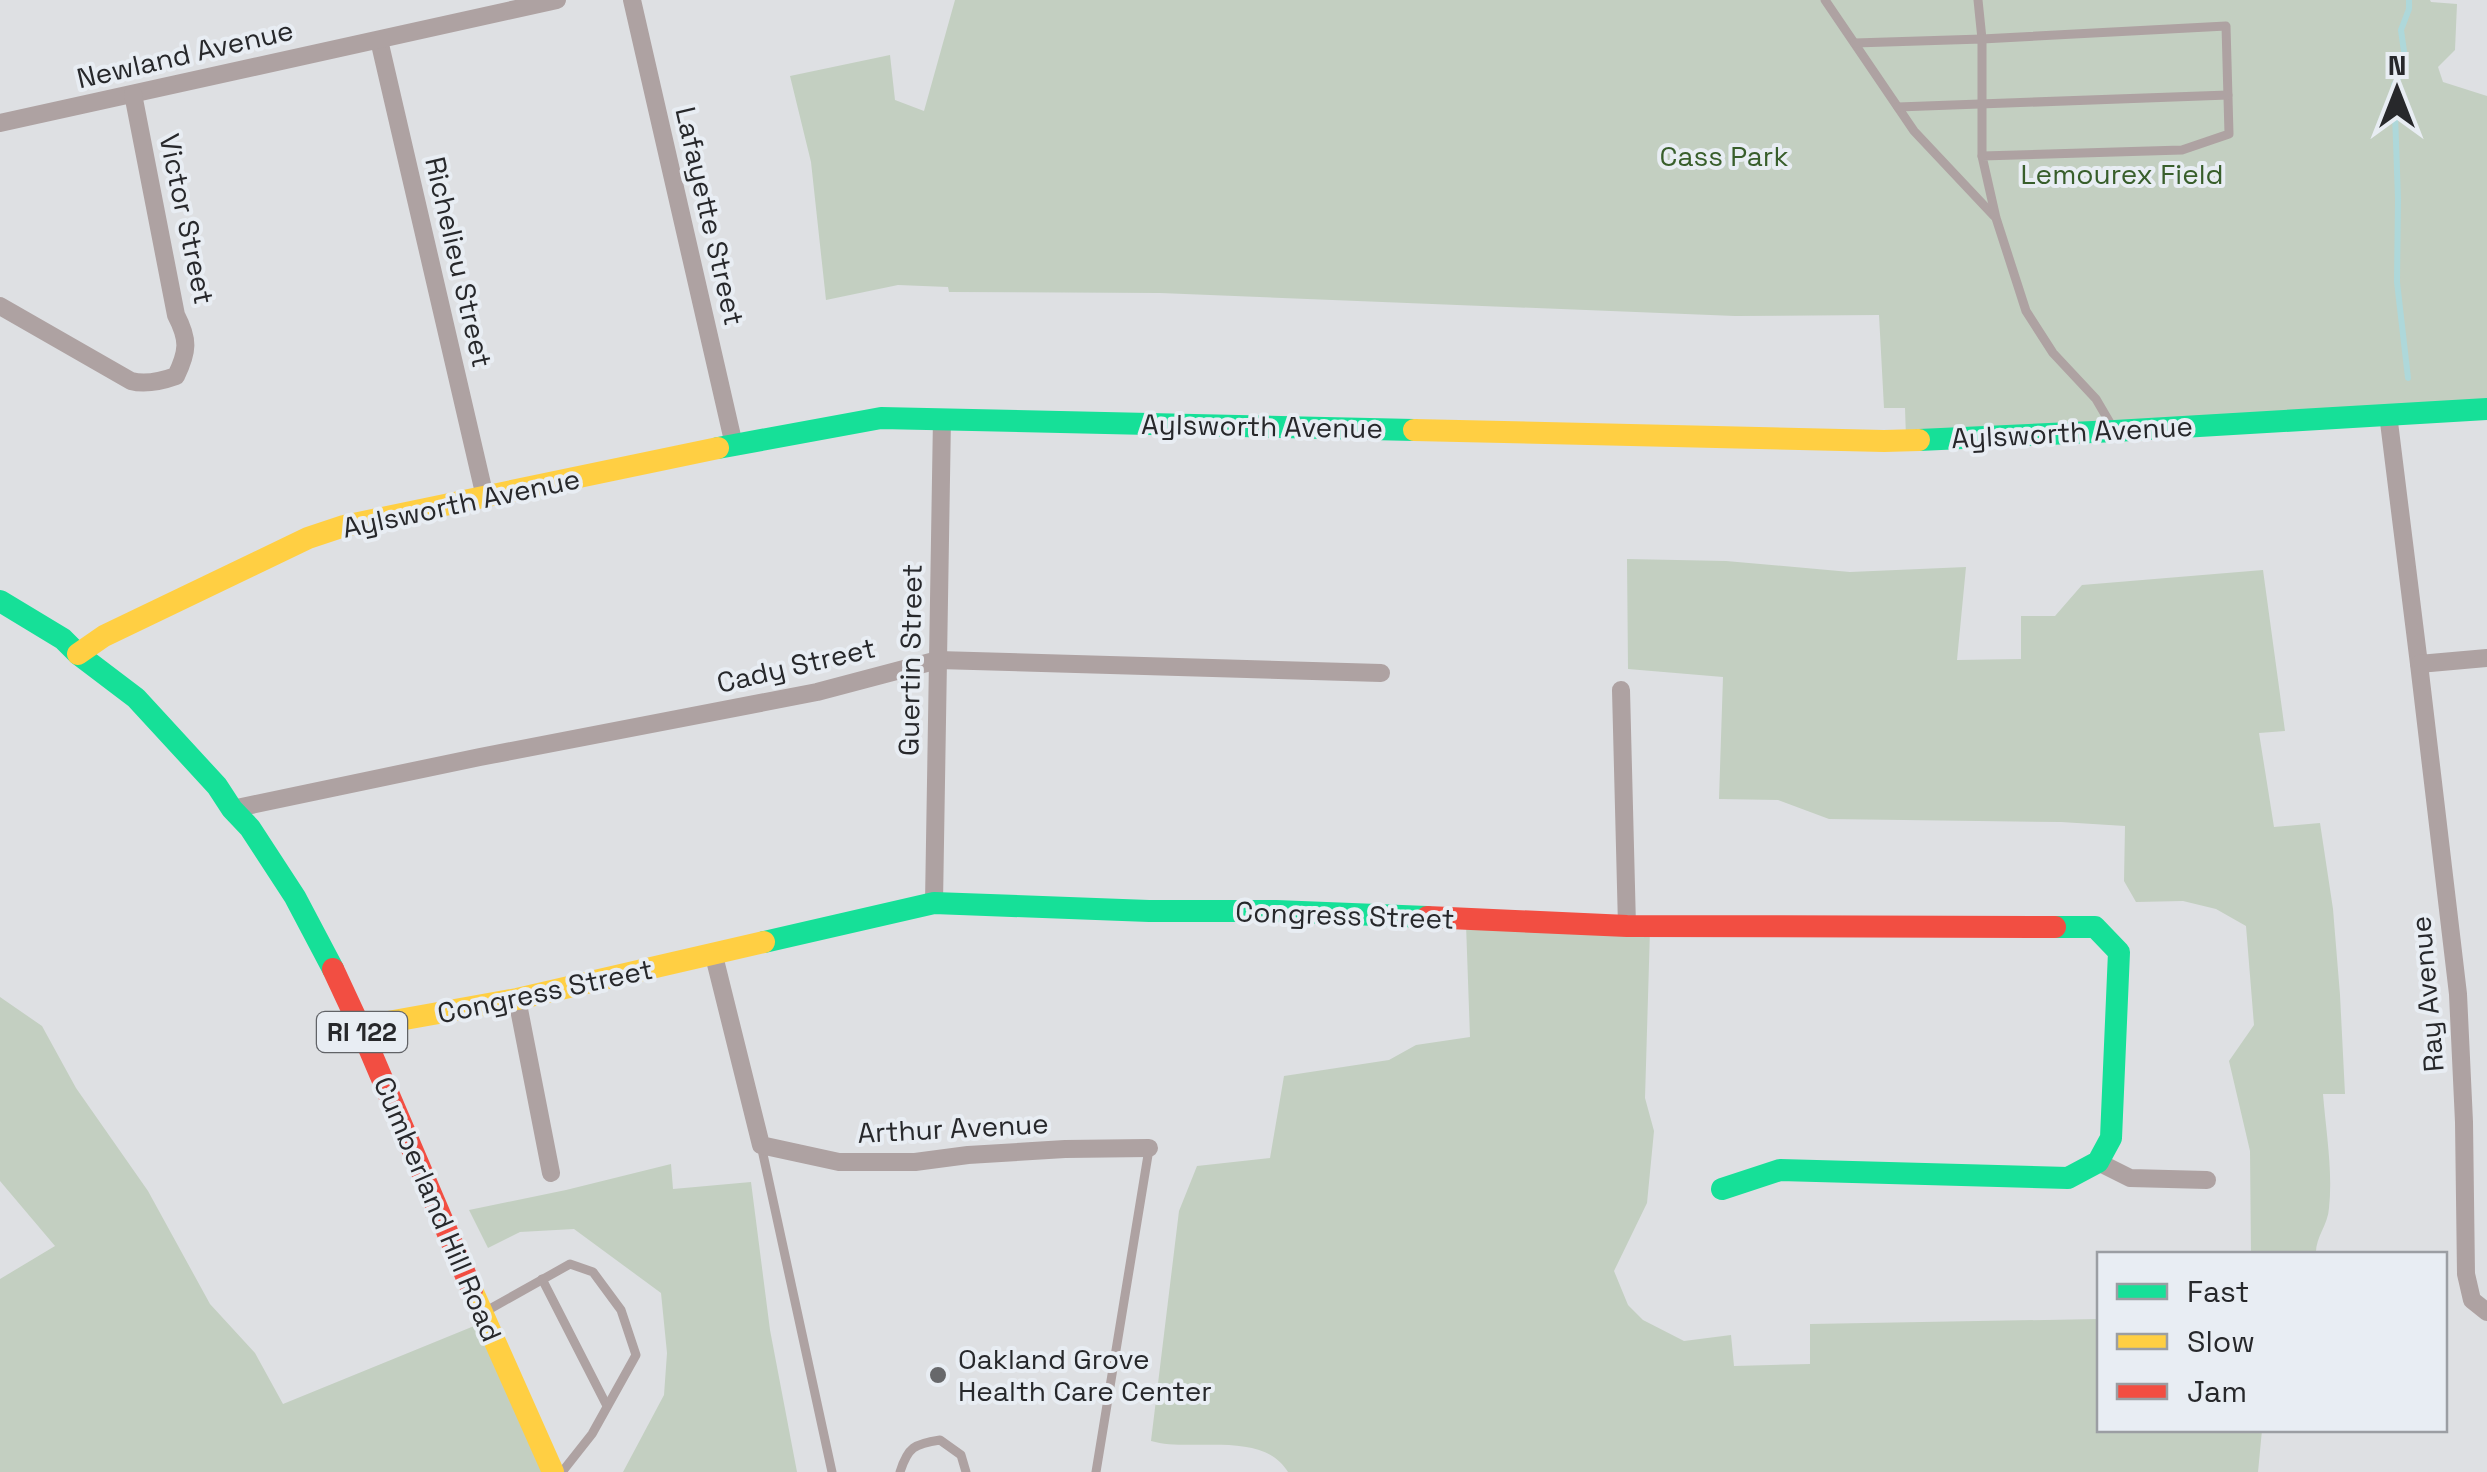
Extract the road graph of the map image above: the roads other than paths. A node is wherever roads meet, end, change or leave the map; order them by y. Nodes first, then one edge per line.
1 (557, 0) edge
2 (632, 0) edge
3 (1825, 0) edge
4 (1978, 0) edge
5 (1982, 39) junction
6 (379, 40) junction
7 (1854, 43) junction
8 (133, 94) junction
9 (2228, 96) junction
10 (1983, 105) junction
11 (1898, 107) junction
12 (0, 123) edge
13 (1982, 156) junction
14 (1996, 218) junction
15 (0, 306) edge
16 (2487, 409) edge
17 (2388, 414) junction
18 (942, 418) junction
19 (2114, 431) junction
20 (734, 445) junction
21 (485, 497) junction
22 (0, 601) edge
23 (78, 654) junction
24 (2487, 658) edge
25 (938, 660) junction
26 (2419, 664) junction
27 (1381, 673) dead end
28 (1621, 690) dead end
29 (232, 809) junction
30 (934, 903) junction
31 (1627, 926) junction
32 (714, 956) junction
33 (517, 999) junction
34 (360, 1027) junction
35 (762, 1145) junction
36 (1149, 1148) joint
37 (2098, 1162) junction
38 (552, 1174) dead end
39 (2207, 1180) dead end
40 (1722, 1189) dead end
41 (542, 1280) junction
42 (2487, 1312) edge
43 (482, 1313) junction
44 (606, 1406) junction
45 (553, 1472) edge
46 (562, 1472) edge
47 (832, 1472) edge
48 (900, 1472) edge
49 (966, 1472) edge
50 (1096, 1472) edge

1 - 6 street, Newland Avenue
2 - 20 street, Lafayette Street
3 - 7 lane
4 - 5 lane
5 - 7 lane
5 - 9 lane
5 - 10 lane
6 - 8 street, Newland Avenue
6 - 21 street, Richelieu Street
7 - 11 lane
8 - 12 street, Newland Avenue
8 - 15 street, Victor Street
9 - 10 lane
9 - 13 lane
10 - 11 lane
10 - 13 lane
11 - 14 lane
13 - 14 lane
14 - 19 lane
16 - 17 street, Aylsworth Avenue
17 - 19 street, Aylsworth Avenue
17 - 26 street, Ray Avenue
18 - 19 street, Aylsworth Avenue
18 - 20 street, Aylsworth Avenue
18 - 25 street, Guertin Street
20 - 21 street, Aylsworth Avenue
21 - 23 street, Aylsworth Avenue
22 - 23 street, Cumberland Hill Road / RI 122
23 - 29 street, Cumberland Hill Road / RI 122
24 - 26 street
25 - 27 street, Cady Street
25 - 29 street, Cady Street
25 - 30 street, Guertin Street
26 - 42 street, Ray Avenue
28 - 31 street
29 - 34 street, Cumberland Hill Road / RI 122
30 - 31 street, Congress Street
30 - 32 street, Congress Street
31 - 37 street, Congress Street
32 - 33 street, Congress Street
32 - 35 street
33 - 34 street, Congress Street
33 - 38 street
34 - 43 street, Cumberland Hill Road / RI 122
35 - 36 street, Arthur Avenue
35 - 47 lane
36 - 50 lane
37 - 39 street
37 - 40 street
41 - 43 lane
41 - 44 lane
41 - 44 lane
43 - 45 street, Cumberland Hill Road / RI 122
44 - 46 lane
48 - 49 lane

